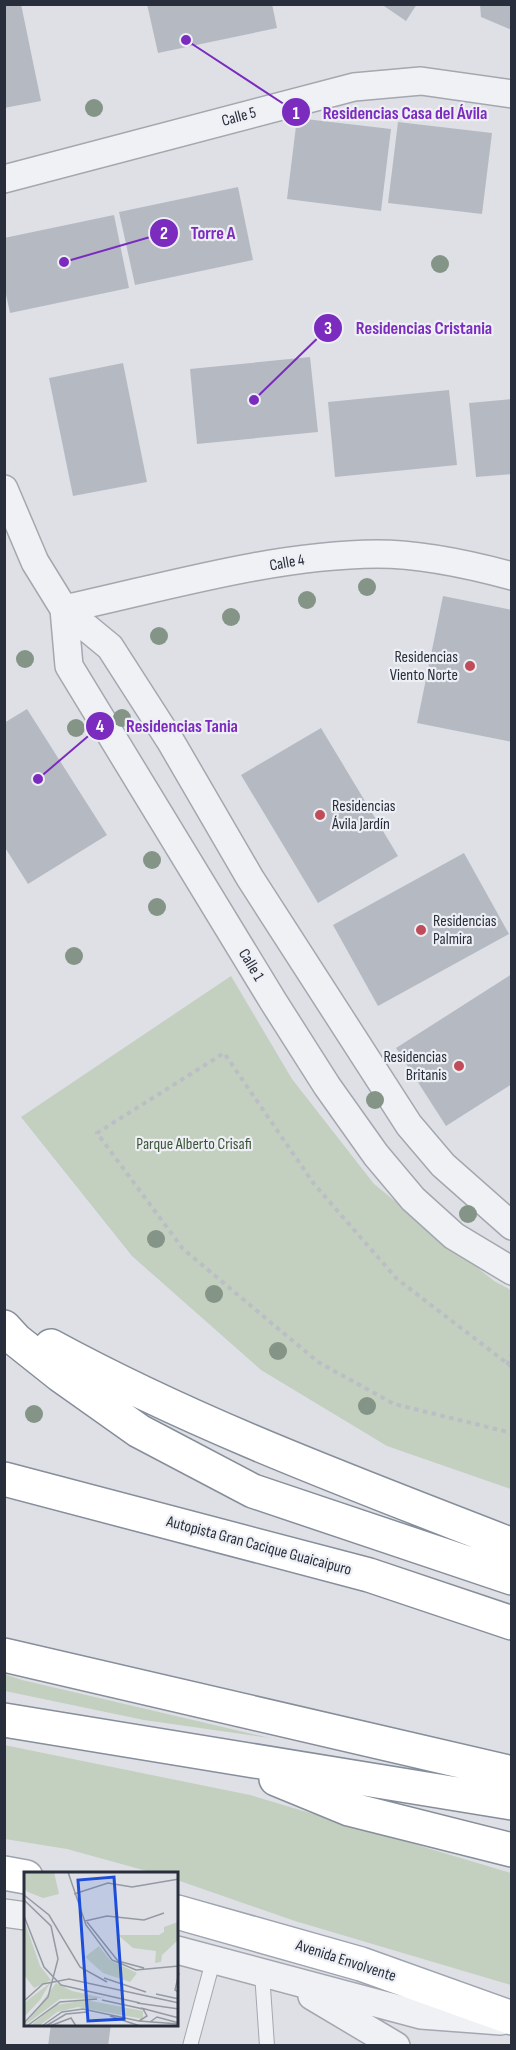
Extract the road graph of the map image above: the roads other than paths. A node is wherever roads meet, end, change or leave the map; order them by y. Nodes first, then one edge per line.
1 (512, 94) edge
2 (4, 178) edge
3 (4, 489) edge
4 (512, 576) edge
5 (64, 609) junction
6 (250, 878) junction
7 (210, 897) junction
8 (512, 1227) edge
9 (512, 1271) edge
10 (4, 1321) edge
11 (4, 1327) edge
12 (4, 1479) edge
13 (512, 1545) edge
14 (512, 1578) edge
15 (512, 1623) edge
16 (4, 1655) edge
17 (4, 1719) edge
18 (227, 1758) junction
19 (512, 1773) edge
20 (512, 1803) edge
21 (512, 1850) edge
22 (4, 1873) edge
23 (24, 1877) edge
24 (178, 1912) edge
25 (4, 1913) edge
26 (24, 1916) edge
27 (178, 1950) edge
28 (213, 1961) junction
29 (272, 1976) junction
30 (512, 2020) edge
31 (190, 2046) edge
32 (267, 2046) edge
33 (396, 2046) edge

1 - 2 street, Calle 5
3 - 5 street, Calle 1
4 - 5 street, Calle 4
5 - 6 street, Calle 1
5 - 7 street, Calle 1
6 - 7 street
6 - 8 street, Calle 1
7 - 9 street, Calle 1
10 - 13 main road
11 - 14 main road
12 - 15 main road, Autopista Gran Cacique Guaicaipuro
16 - 19 main road
17 - 18 main road
18 - 20 main road
18 - 21 main road
22 - 23 main road
24 - 30 main road, Avenida Envolvente
25 - 26 street
27 - 28 street, Avenida Envolvente
28 - 29 street, Avenida Envolvente
28 - 31 lane
29 - 30 street, Avenida Envolvente
29 - 32 lane
29 - 33 street, Avenida Envolvente

